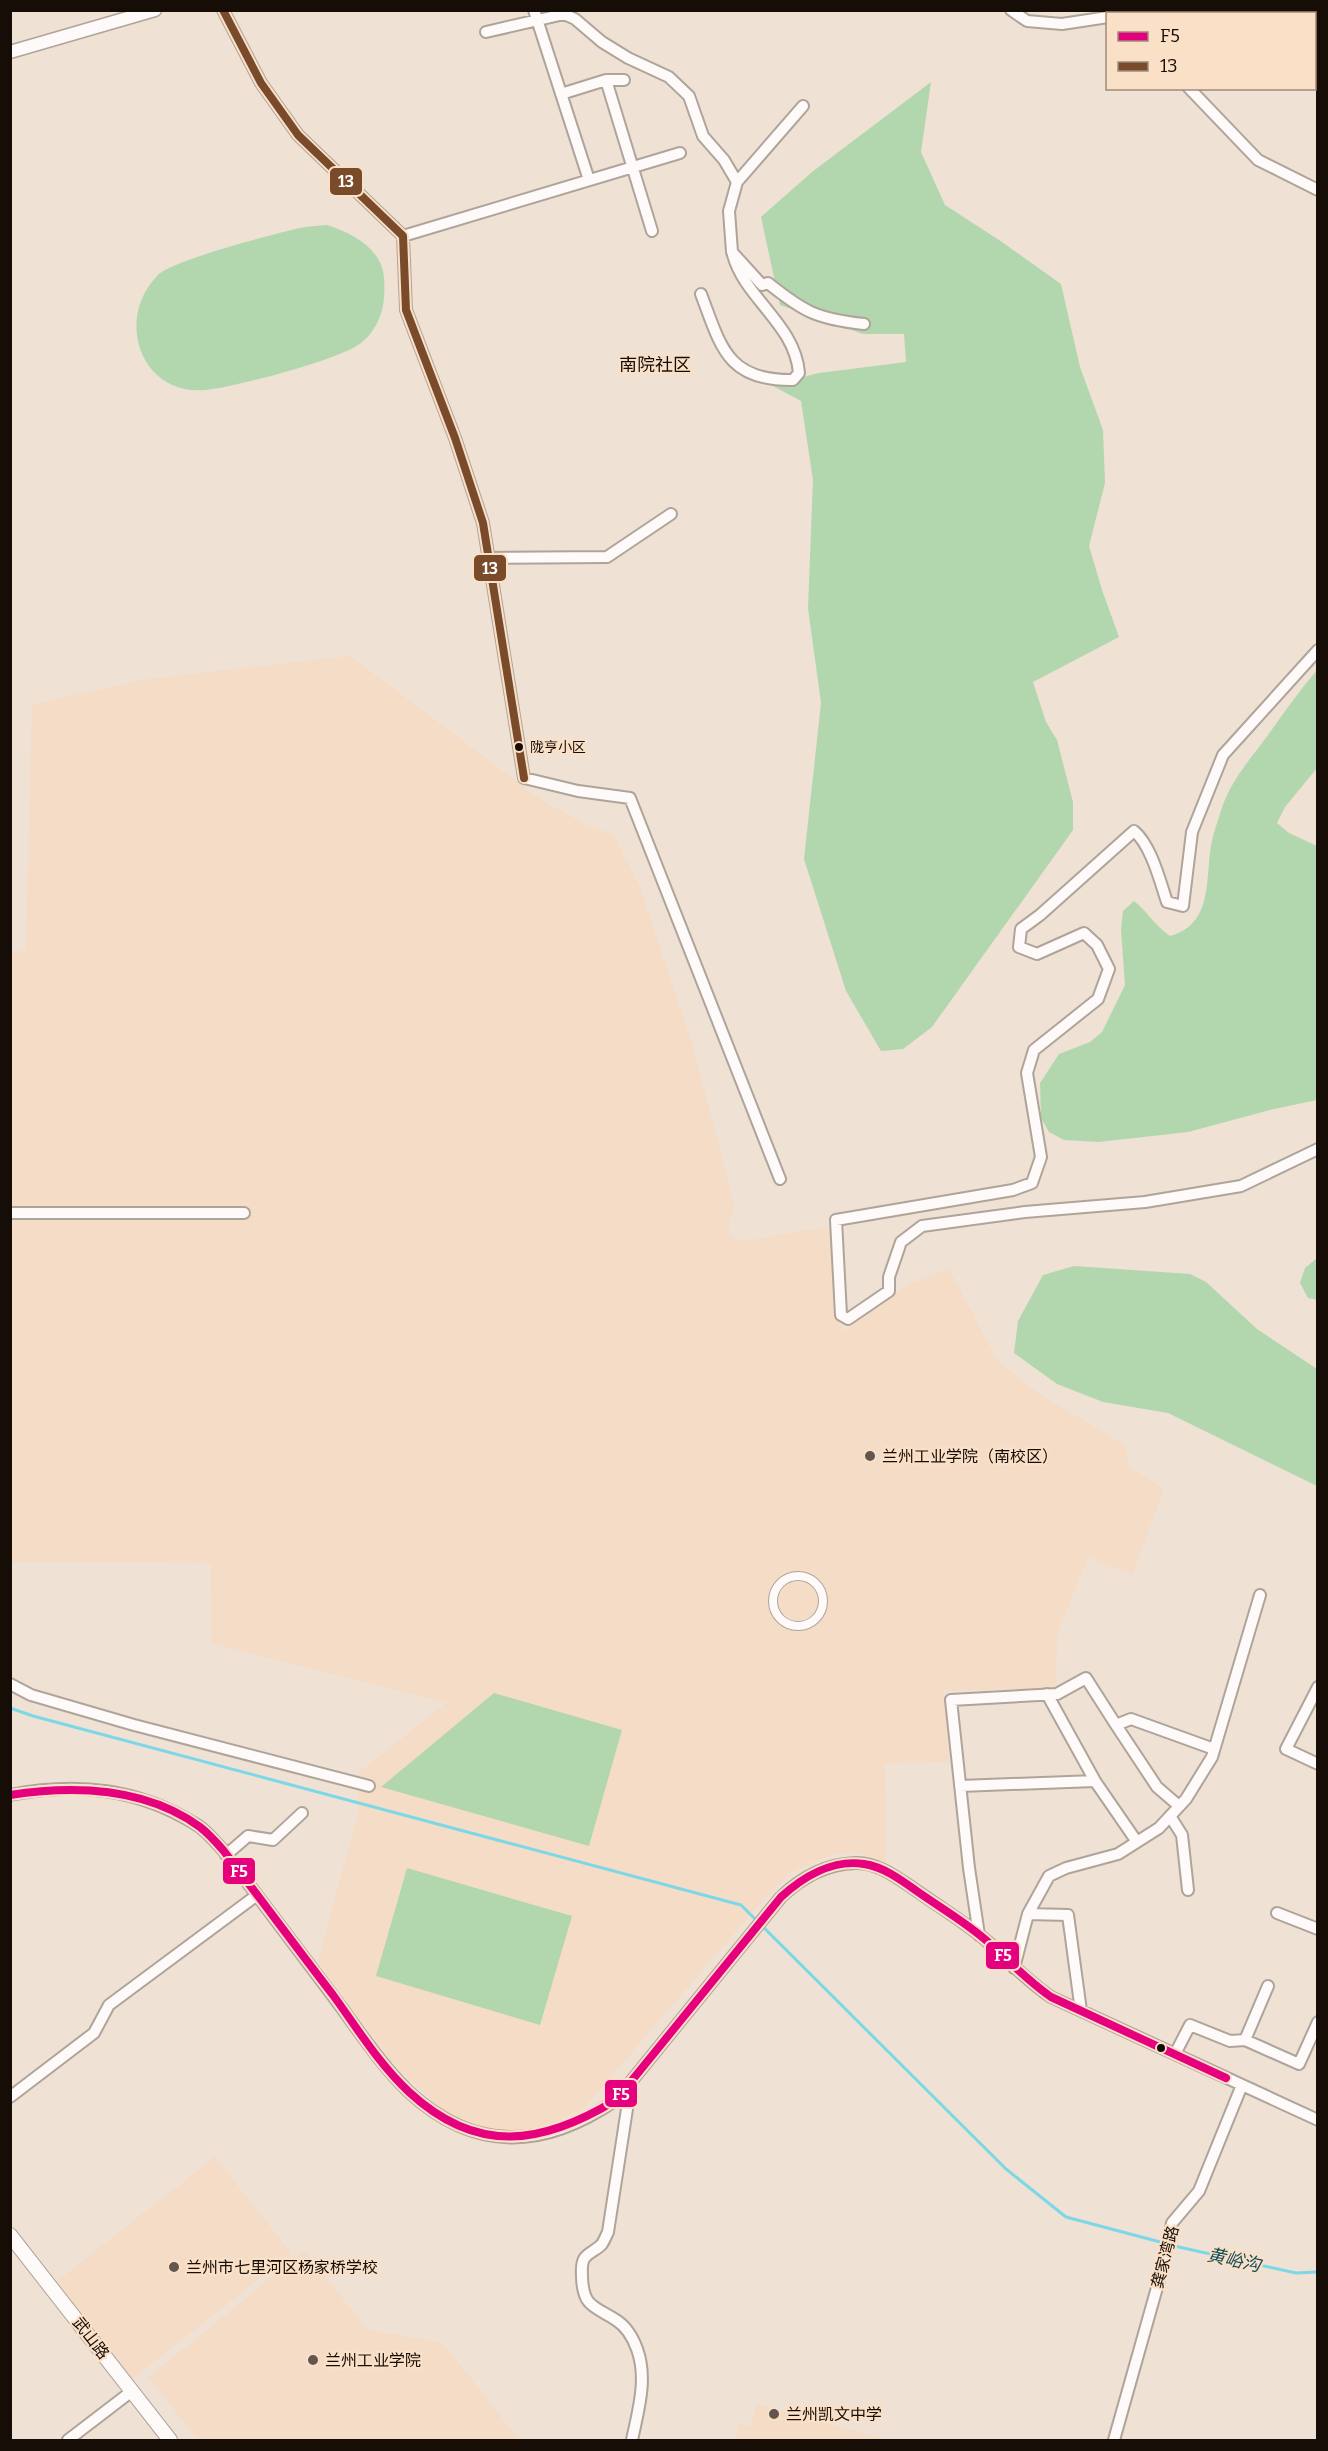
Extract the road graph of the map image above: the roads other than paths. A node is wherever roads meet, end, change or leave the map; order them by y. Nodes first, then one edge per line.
1 (155, 10) edge
2 (223, 10) edge
3 (1011, 10) edge
4 (535, 15) edge
5 (1106, 17) edge
6 (486, 32) dead end
7 (10, 52) edge
8 (606, 80) junction
9 (624, 80) dead end
10 (1191, 90) edge
11 (561, 94) junction
12 (803, 106) dead end
13 (680, 153) dead end
14 (633, 167) junction
15 (589, 180) junction
16 (737, 182) junction
17 (1317, 190) edge
18 (652, 231) dead end
19 (403, 236) junction
20 (732, 252) junction
21 (701, 294) dead end
22 (864, 324) dead end
23 (671, 514) dead end
24 (488, 558) junction
25 (1317, 650) edge
26 (1317, 1149) edge
27 (780, 1179) dead end
28 (10, 1213) edge
29 (244, 1213) dead end
30 (1260, 1595) dead end
31 (817, 1618) joint
32 (10, 1684) edge
33 (1317, 1687) edge
34 (1047, 1694) junction
35 (1116, 1725) junction
36 (1214, 1749) junction
37 (1317, 1764) edge
38 (1095, 1781) junction
39 (369, 1786) dead end
40 (960, 1786) junction
41 (10, 1795) edge
42 (1179, 1806) junction
43 (302, 1813) dead end
44 (1170, 1816) junction
45 (1137, 1842) junction
46 (226, 1855) junction
47 (1188, 1890) dead end
48 (257, 1895) junction
49 (1276, 1913) dead end
50 (1028, 1914) junction
51 (1317, 1929) edge
52 (979, 1935) junction
53 (1014, 1968) junction
54 (1268, 1986) dead end
55 (1081, 2011) junction
56 (1317, 2022) edge
57 (1245, 2040) junction
58 (1175, 2054) junction
59 (632, 2079) junction
60 (1242, 2085) junction
61 (10, 2097) edge
62 (1317, 2120) edge
63 (10, 2235) edge
64 (132, 2391) junction
65 (68, 2440) edge
66 (171, 2440) edge
67 (632, 2440) edge
68 (1114, 2440) edge

1 - 7 street
2 - 19 street
3 - 5 street
4 - 6 street
4 - 11 street
4 - 16 street
8 - 9 street
8 - 11 street
8 - 14 street
10 - 17 street
11 - 15 street
12 - 16 street
13 - 14 street
14 - 15 street
14 - 18 street
15 - 19 street
16 - 20 street
19 - 24 street
20 - 21 street
20 - 22 street
23 - 24 street
24 - 27 street
25 - 26 street
28 - 29 street
30 - 36 street
31 - 31 street
32 - 39 street
33 - 37 street
34 - 35 street
34 - 38 street
34 - 40 street
35 - 36 street
35 - 42 street
36 - 42 street
38 - 40 street
38 - 45 street
40 - 52 street
41 - 46 street
42 - 44 street
43 - 46 street
44 - 45 street
44 - 47 street
45 - 50 street
46 - 48 street
48 - 59 street
48 - 61 street
49 - 51 street
50 - 53 street
50 - 55 street
52 - 53 street
52 - 59 street
53 - 55 street
54 - 57 street
55 - 58 street
56 - 57 street
57 - 58 street
58 - 60 street
59 - 67 street
60 - 62 street
60 - 68 street, 龚家湾路
63 - 64 main road, 武山路
64 - 65 street
64 - 66 main road, 武山路

